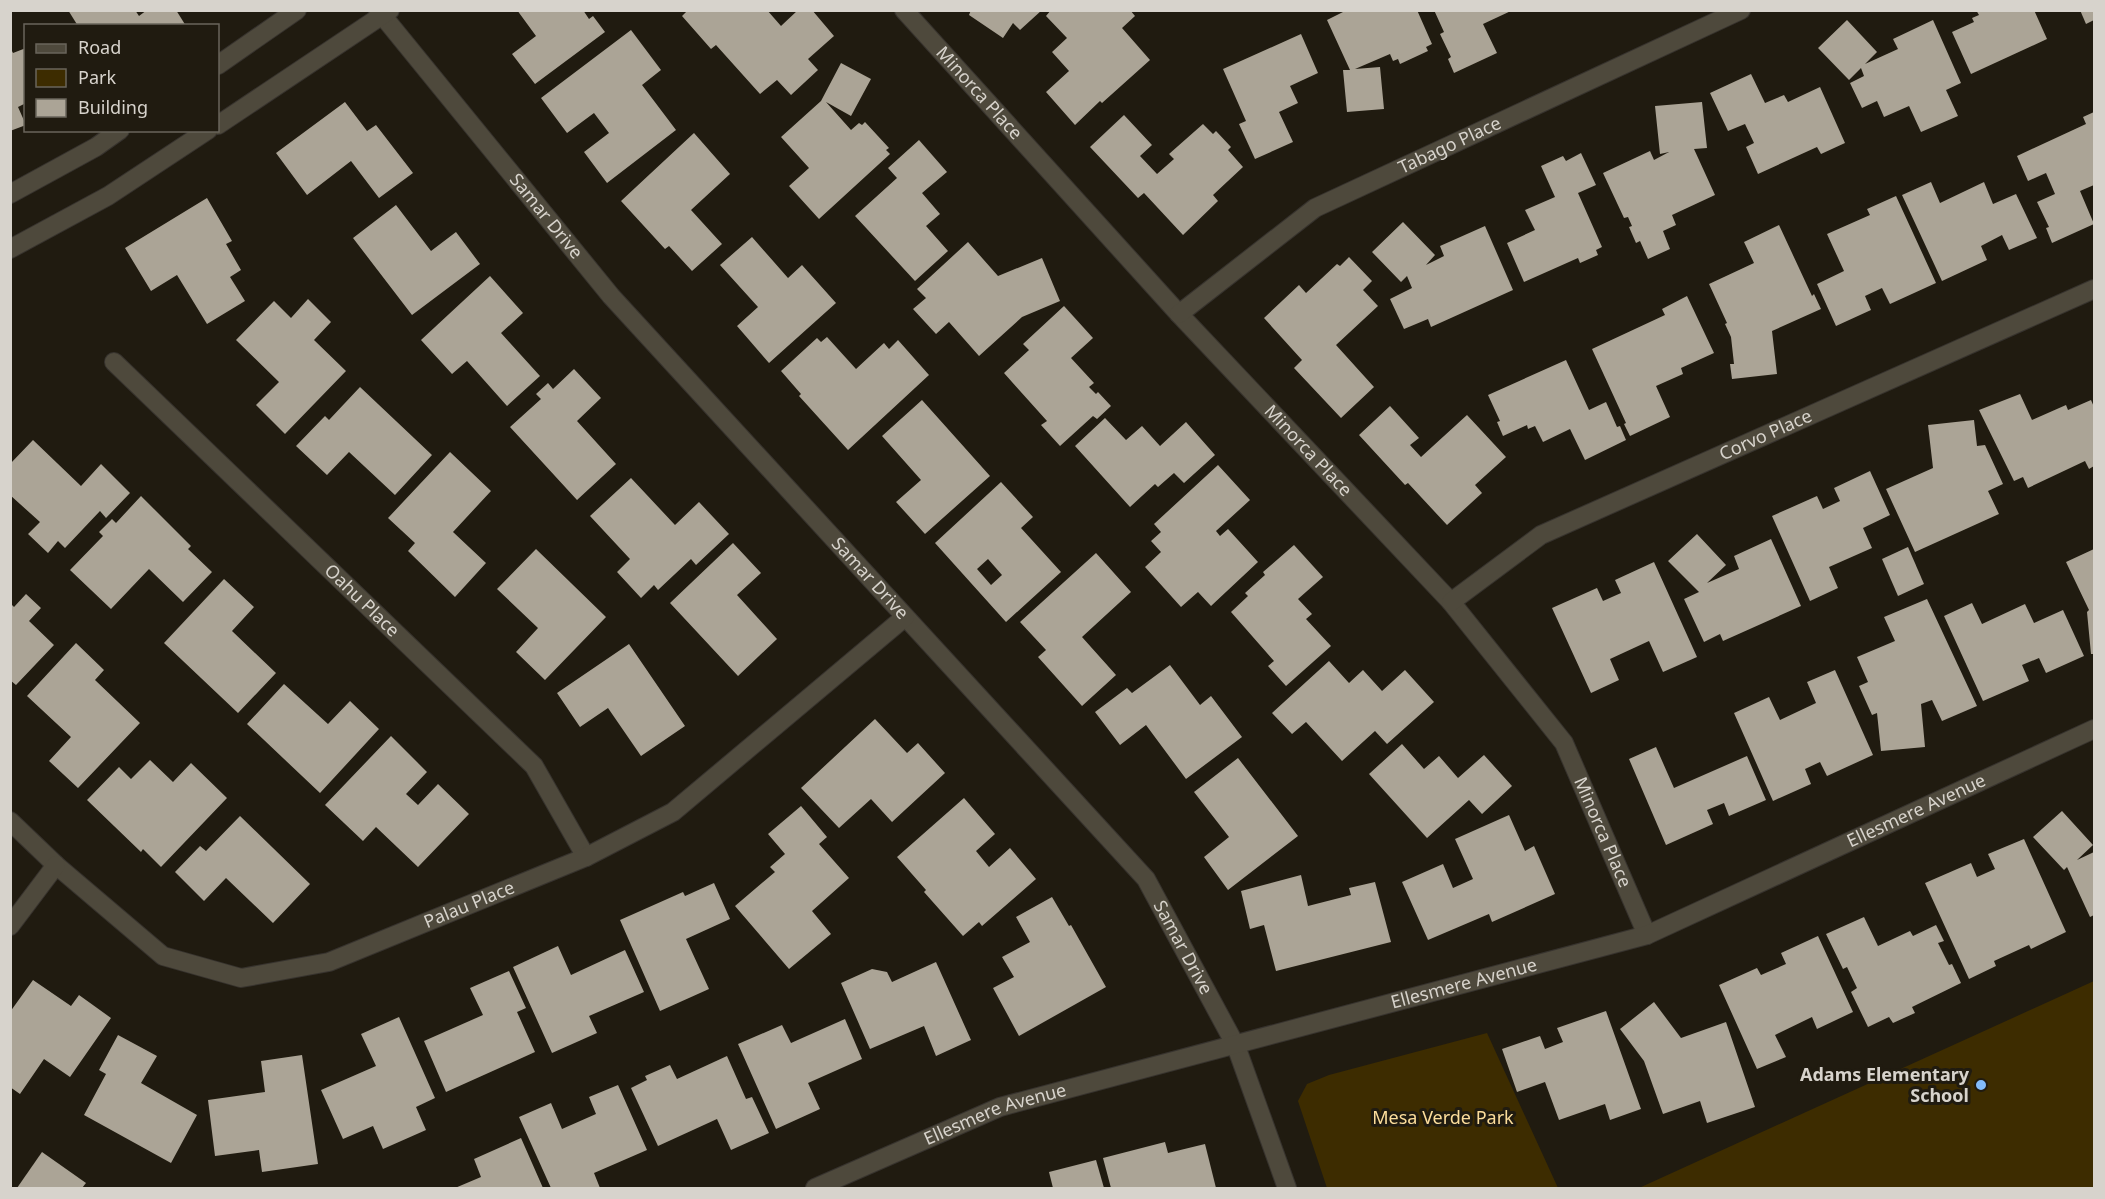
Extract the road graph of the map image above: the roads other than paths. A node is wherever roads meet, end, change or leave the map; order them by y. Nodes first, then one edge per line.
1 (297, 10) edge
2 (904, 10) edge
3 (1741, 10) edge
4 (384, 12) edge
5 (219, 63) edge
6 (219, 123) edge
7 (117, 132) edge
8 (205, 132) edge
9 (10, 194) edge
10 (10, 249) edge
11 (2094, 289) edge
12 (1179, 314) junction
13 (114, 362) dead end
14 (1451, 602) junction
15 (905, 617) junction
16 (2094, 729) edge
17 (10, 821) edge
18 (586, 857) junction
19 (56, 865) junction
20 (10, 926) edge
21 (1647, 935) junction
22 (1236, 1046) junction
23 (815, 1188) edge
24 (1287, 1188) edge

1 - 5 street
2 - 12 street, Minorca Place
3 - 12 street, Tabago Place
4 - 6 street
4 - 15 street, Samar Drive
7 - 9 street
8 - 10 street
11 - 14 street, Corvo Place
12 - 14 street, Minorca Place
13 - 18 street, Oahu Place
14 - 21 street, Minorca Place
15 - 18 street, Palau Place
15 - 22 street, Samar Drive
16 - 21 street, Ellesmere Avenue
17 - 19 street, Palau Place
18 - 19 street, Palau Place
19 - 20 street
21 - 22 street, Ellesmere Avenue
22 - 23 street, Ellesmere Avenue
22 - 24 street, Samar Drive

